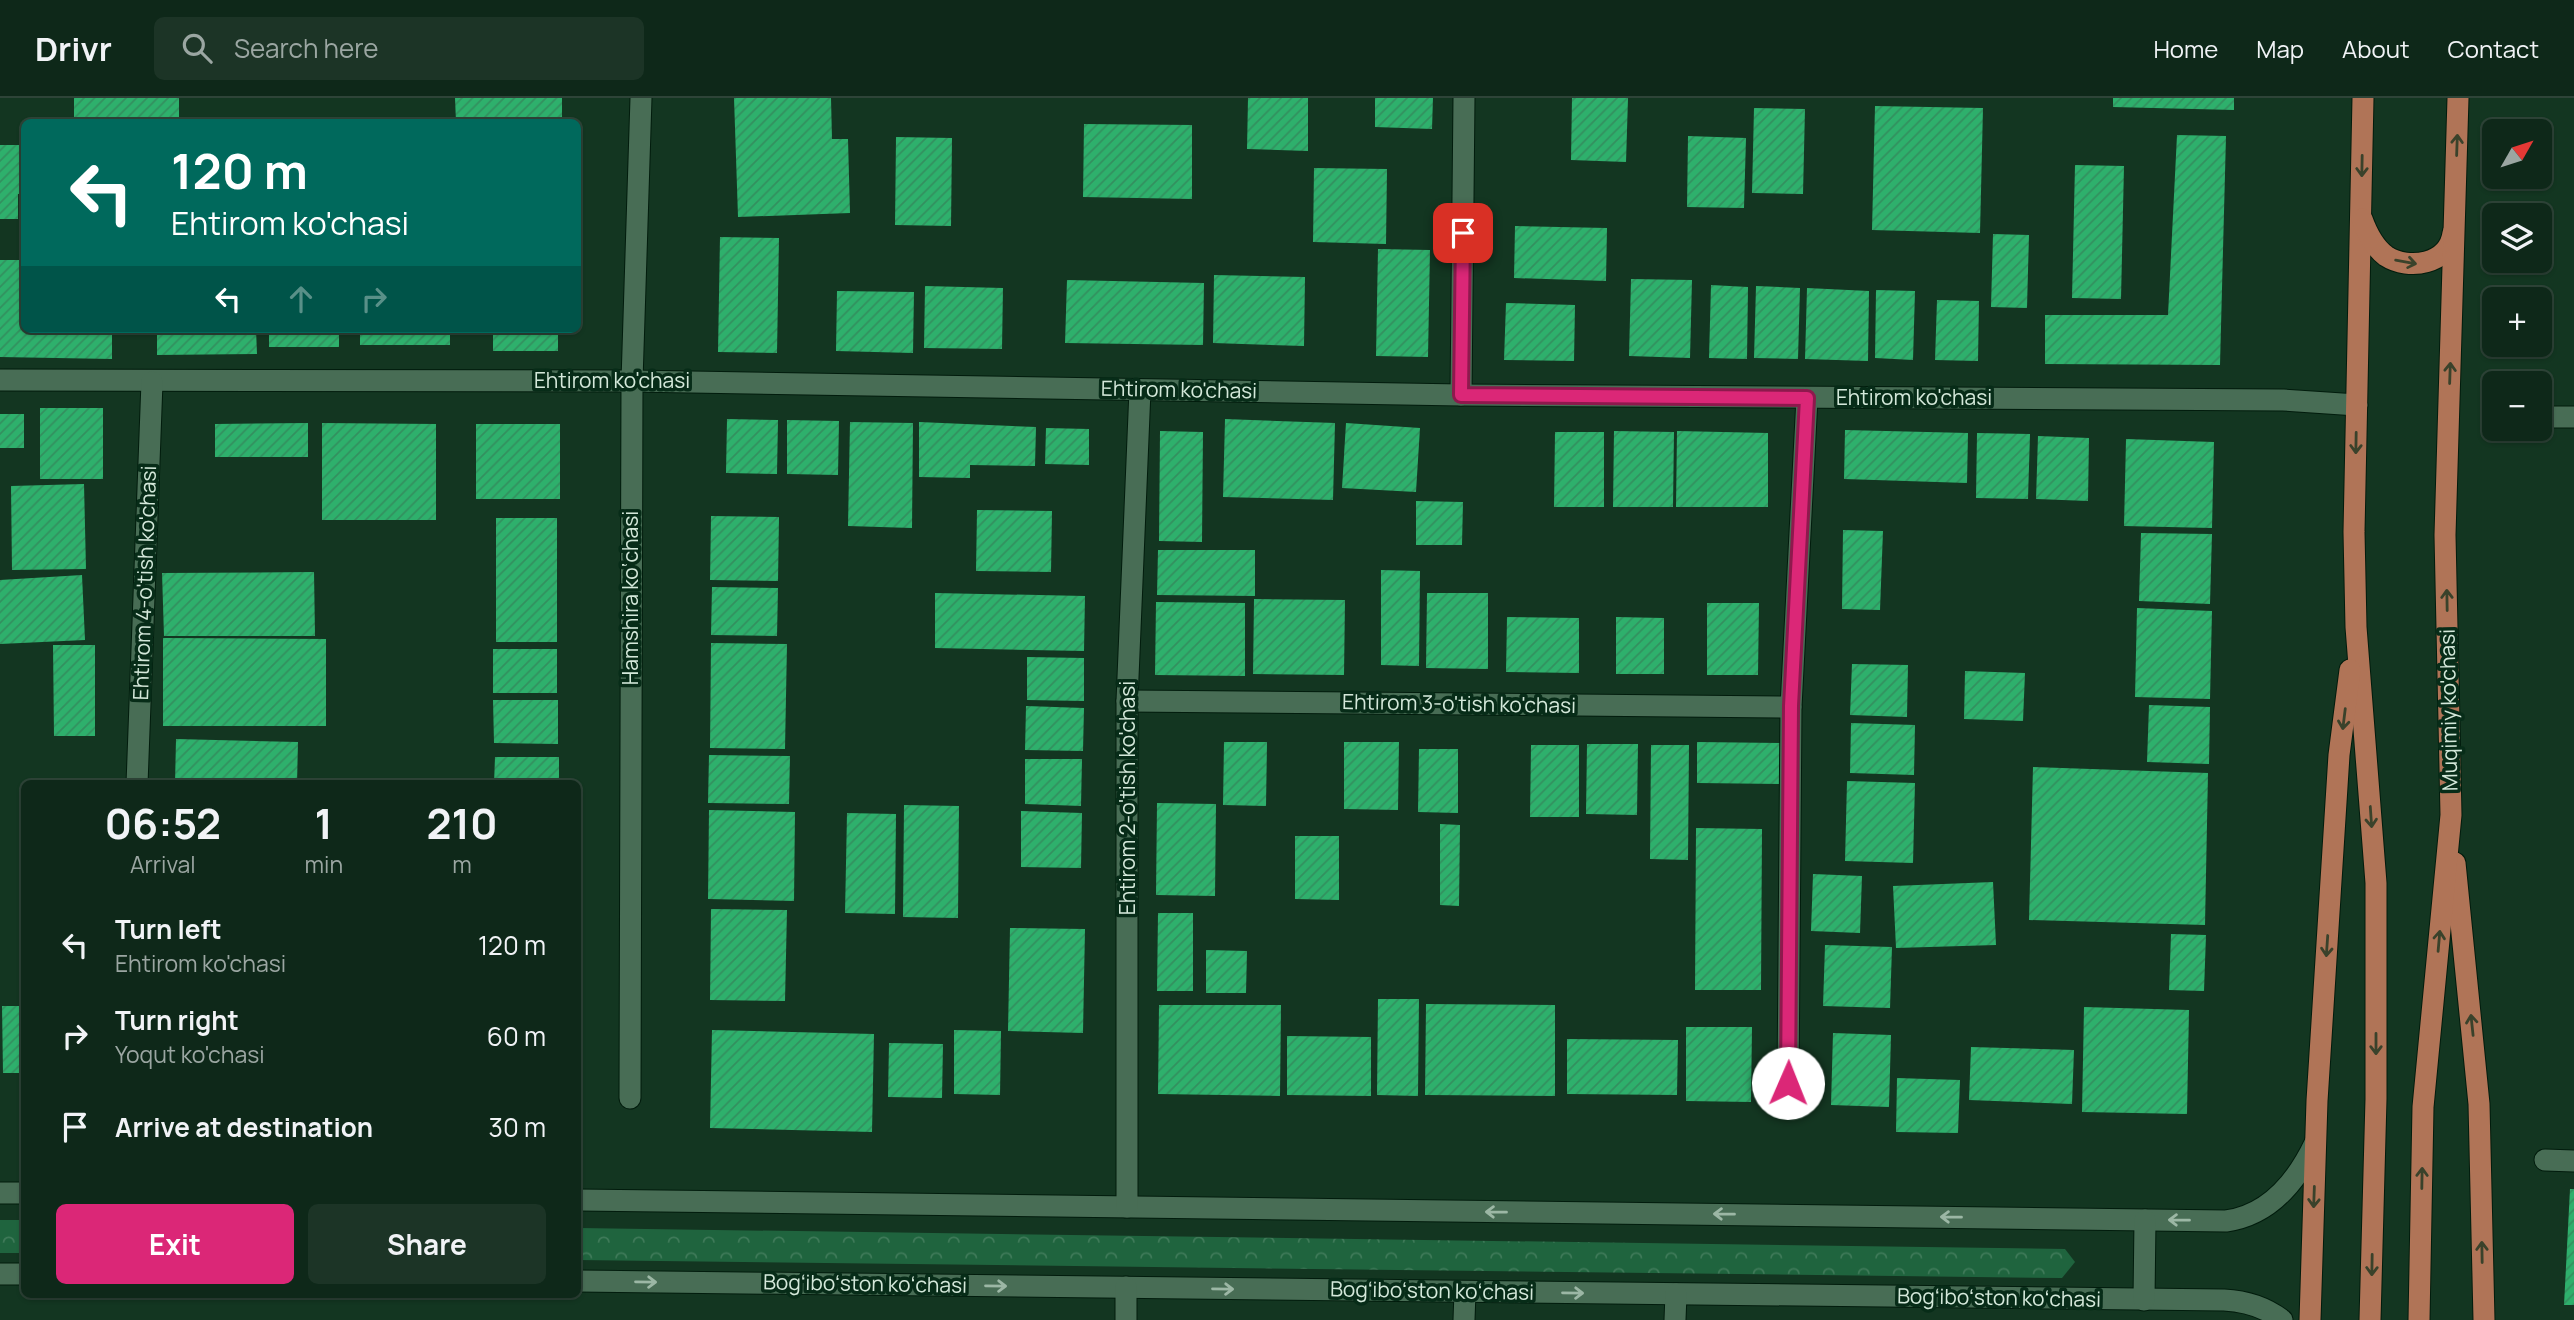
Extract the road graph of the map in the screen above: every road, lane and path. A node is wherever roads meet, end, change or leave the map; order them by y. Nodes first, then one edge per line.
1 (641, 98) edge
2 (1464, 98) edge
3 (2364, 98) edge
4 (2458, 98) edge
5 (2361, 217) junction
6 (2454, 228) junction
7 (0, 380) edge
8 (632, 381) junction
9 (152, 382) junction
10 (1140, 390) junction
11 (1461, 395) junction
12 (1807, 398) junction
13 (2357, 405) junction
14 (2552, 417) edge
15 (2574, 417) edge
16 (2356, 627) junction
17 (1127, 701) junction
18 (1791, 706) junction
19 (137, 780) edge
20 (2451, 815) junction
21 (1788, 1083) dead end
22 (630, 1098) dead end
23 (2315, 1143) junction
24 (2545, 1160) dead end
25 (2574, 1161) edge
26 (0, 1193) edge
27 (21, 1193) edge
28 (581, 1200) edge
29 (1127, 1207) junction
30 (2145, 1220) junction
31 (0, 1274) edge
32 (21, 1274) edge
33 (581, 1281) edge
34 (1126, 1287) junction
35 (1465, 1292) junction
36 (1676, 1294) junction
37 (2144, 1300) junction
38 (2071, 1310) edge
39 (1126, 1320) edge
40 (1464, 1320) edge
41 (1675, 1320) edge
42 (2282, 1320) edge
43 (2311, 1320) edge
44 (2370, 1320) edge
45 (2419, 1320) edge
46 (2484, 1320) edge

1 - 8 street, Hamshira ko‘chasi
2 - 11 street
3 -> 5 main road
6 -> 4 main road, Muqimiy ko'chasi
5 -> 6 main road
5 - 13 main road
20 -> 6 main road, Muqimiy ko'chasi
7 - 9 street, Ehtirom ko'chasi
8 - 9 street, Ehtirom ko'chasi
8 - 10 street, Ehtirom ko'chasi
8 - 22 street, Hamshira ko‘chasi
9 - 19 street, Ehtirom 4-o'tish ko'chasi
10 - 11 street, Ehtirom ko'chasi
10 - 17 street, Ehtirom 2-o'tish ko'chasi
11 - 12 street, Ehtirom ko'chasi
12 - 13 street, Ehtirom ko'chasi
12 - 18 street
13 -> 16 main road
14 - 15 street
16 -> 23 main road
16 -> 44 main road
17 - 18 street, Ehtirom 3-o'tish ko'chasi
17 - 29 street, Ehtirom 2-o'tish ko'chasi
18 - 21 street
45 -> 20 main road, Muqimiy ko'chasi
46 -> 20 main road
23 -> 30 street
23 -> 43 main road
24 - 25 street
26 - 27 street
28 - 29 street
30 -> 29 street
30 - 37 street
31 - 32 street
33 -> 34 street, Bogʻiboʻston koʻchasi
34 -> 35 street, Bogʻiboʻston koʻchasi
34 - 39 street
35 -> 36 street, Bogʻiboʻston koʻchasi
35 - 40 street
36 - 38 street, Bogʻiboʻston koʻchasi
36 - 41 street
37 - 38 street, Bogʻiboʻston koʻchasi
37 - 42 street, Bogʻiboʻston koʻchasi

